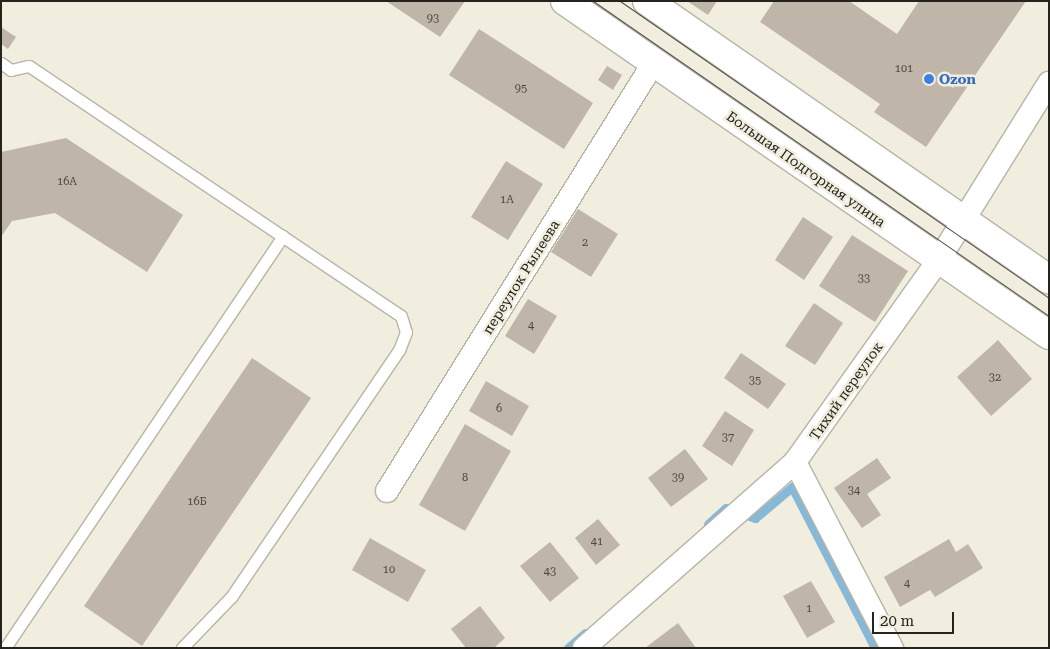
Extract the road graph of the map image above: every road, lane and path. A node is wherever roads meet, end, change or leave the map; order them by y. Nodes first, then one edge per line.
1 (565, 1) edge
2 (646, 1) edge
3 (654, 62) junction
4 (1, 63) edge
5 (1049, 83) edge
6 (962, 217) junction
7 (283, 236) junction
8 (938, 261) junction
9 (1049, 279) edge
10 (1049, 335) edge
11 (796, 462) junction
12 (387, 491) dead end
13 (5, 648) edge
14 (182, 648) edge
15 (584, 648) edge
16 (892, 648) edge

1 - 3 main road, Большая Подгорная улица
2 - 6 main road
3 - 8 main road, Большая Подгорная улица
3 - 12 street, переулок Рылеева
4 - 7 lane
5 - 6 street, Тихий переулок
6 - 8 street, Тихий переулок
6 - 9 main road
7 - 13 lane
7 - 14 lane
8 - 10 main road, Большая Подгорная улица
8 - 11 street, Тихий переулок
11 - 15 street, Тихий переулок
11 - 16 street

